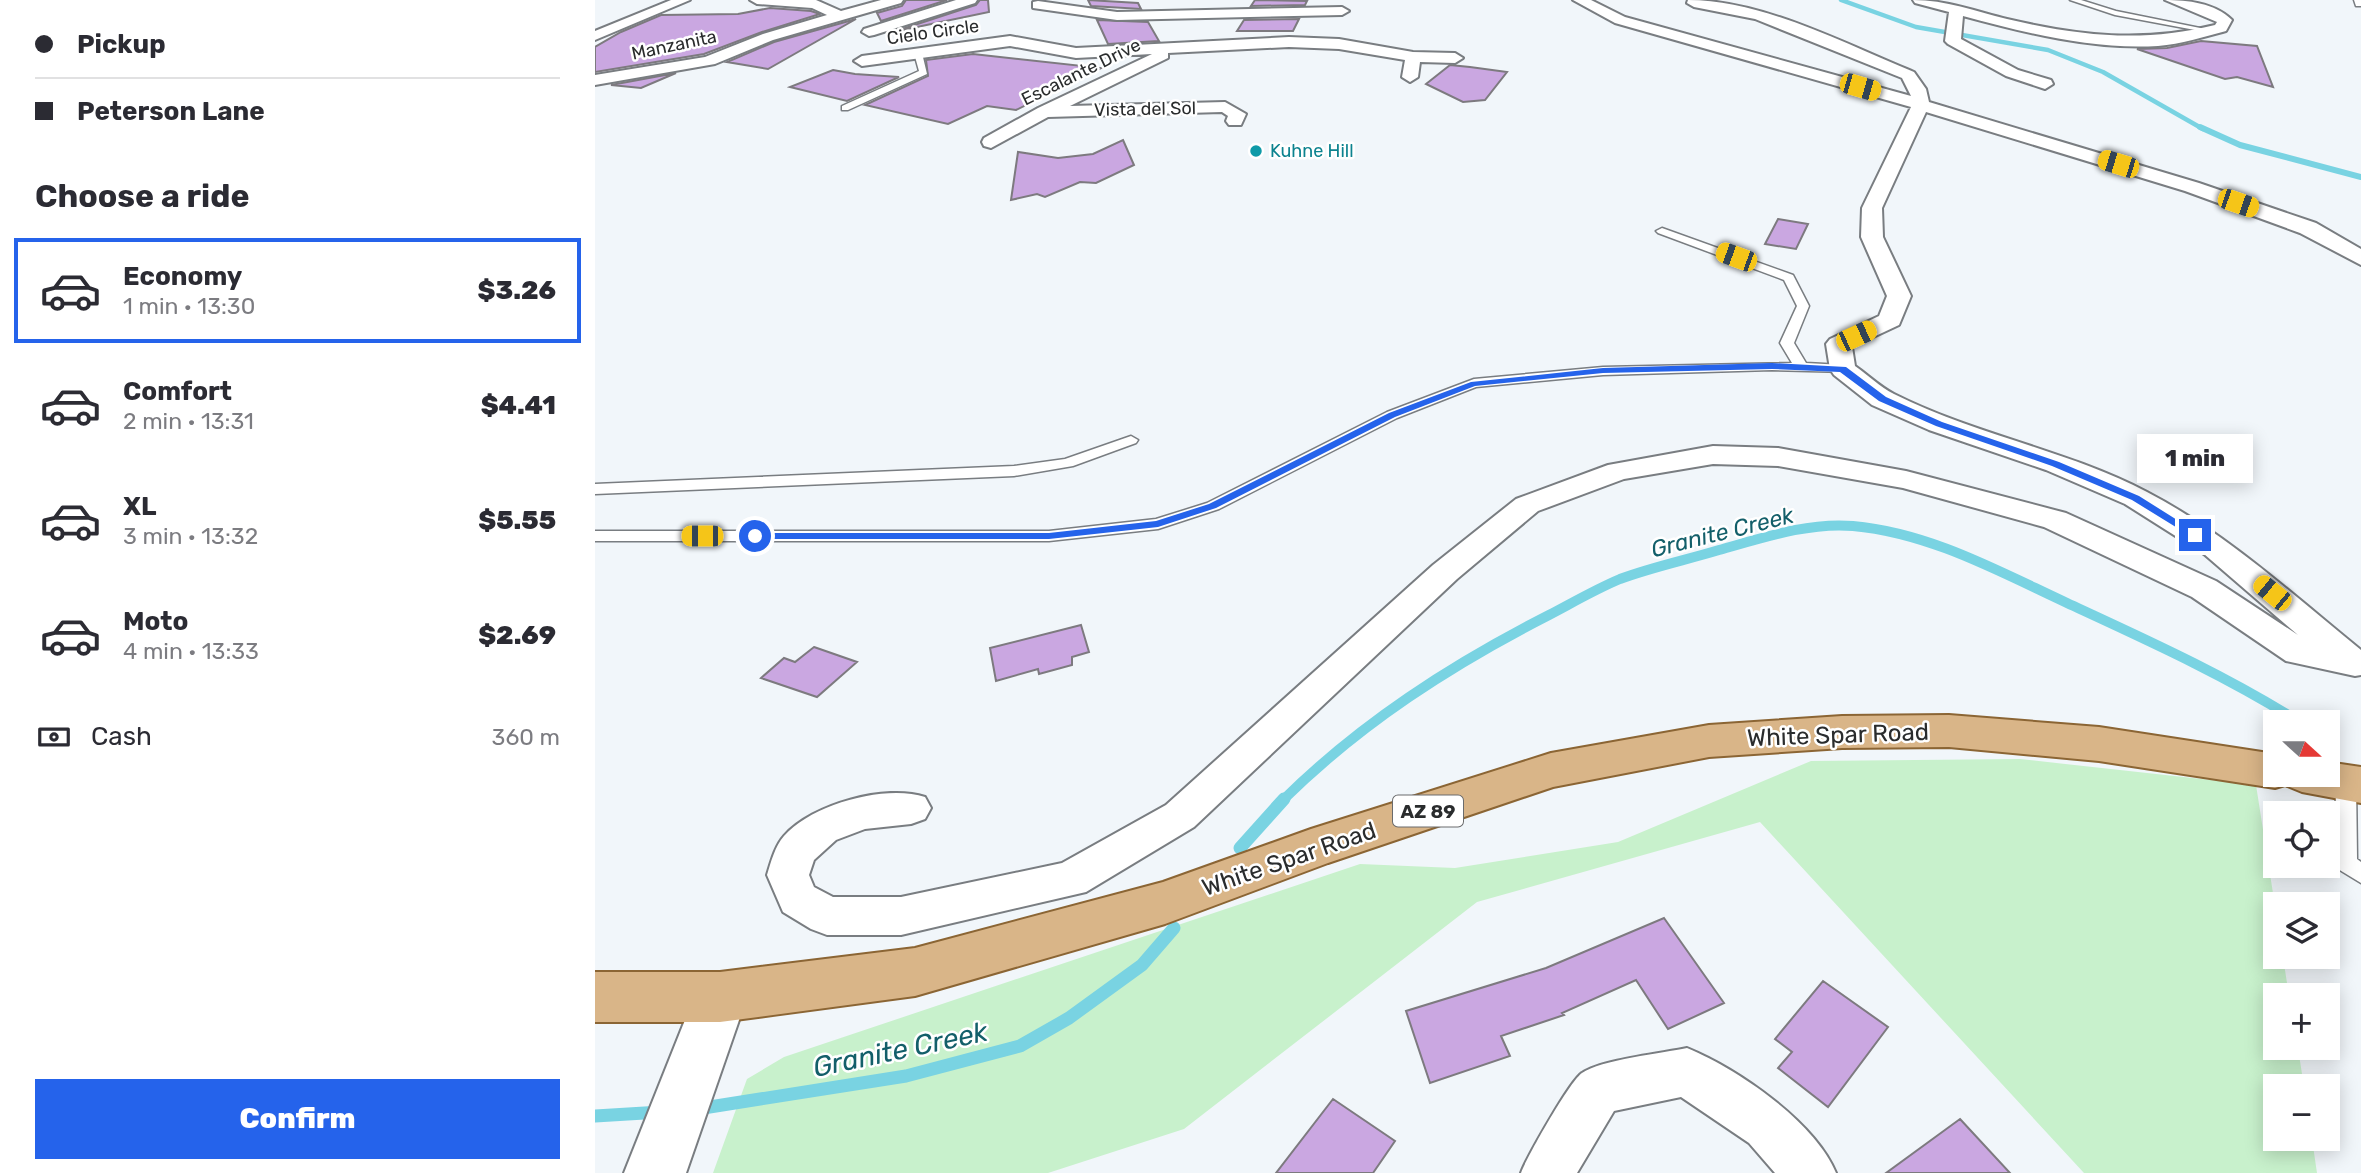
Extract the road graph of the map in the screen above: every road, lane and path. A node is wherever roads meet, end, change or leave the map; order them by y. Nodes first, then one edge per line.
1 (683, 0) edge
2 (757, 0) edge
3 (897, 0) edge
4 (970, 0) edge
5 (1580, 0) edge
6 (1695, 0) edge
7 (1920, 0) edge
8 (2074, 0) edge
9 (2172, 0) edge
10 (1038, 5) edge
11 (1956, 9) junction
12 (1342, 11) dead end
13 (839, 16) junction
14 (753, 25) dead end
15 (2211, 31) junction
16 (869, 32) dead end
17 (1006, 34) joint
18 (595, 36) edge
19 (1169, 49) junction
20 (918, 53) junction
21 (726, 54) junction
22 (1413, 57) junction
23 (1455, 58) dead end
24 (862, 61) dead end
25 (1410, 77) dead end
26 (595, 80) edge
27 (2045, 84) dead end
28 (1921, 105) junction
29 (845, 108) dead end
30 (1044, 112) junction
31 (1235, 121) dead end
32 (991, 142) dead end
33 (1662, 231) dead end
34 (2361, 258) edge
35 (1802, 368) junction
36 (1843, 369) junction
37 (1131, 440) dead end
38 (595, 489) edge
39 (595, 536) edge
40 (2358, 667) edge
41 (2263, 769) edge
42 (2353, 783) edge
43 (911, 808) dead end
44 (2361, 874) edge
45 (595, 997) edge
46 (720, 997) junction
47 (655, 1173) edge
48 (1547, 1173) edge
49 (1810, 1173) edge

1 - 18 street
2 - 13 street
3 - 13 street
4 - 16 street
5 - 28 street
6 - 28 street
7 - 11 street
8 - 15 lane
9 - 15 street
10 - 12 street
11 - 15 street
11 - 27 street
13 - 21 street, Manzanita
14 - 21 street
17 - 19 street, Escalante Drive
17 - 20 street, Cielo Circle
19 - 22 street
19 - 30 street, Escalante Drive
20 - 24 street, Cielo Circle
20 - 29 lane
21 - 26 street, Manzanita
22 - 23 street
22 - 25 street
28 - 34 street
28 - 36 street
30 - 31 street, Vista del Sol
30 - 32 street, Escalante Drive
33 - 35 lane
35 - 36 lane
35 - 39 lane
36 - 40 street
37 - 38 lane
40 - 43 street
41 - 46 main road, White Spar Road / AZ 89
42 - 44 lane
45 - 46 main road, White Spar Road / AZ 89
46 - 47 street
48 - 49 street

